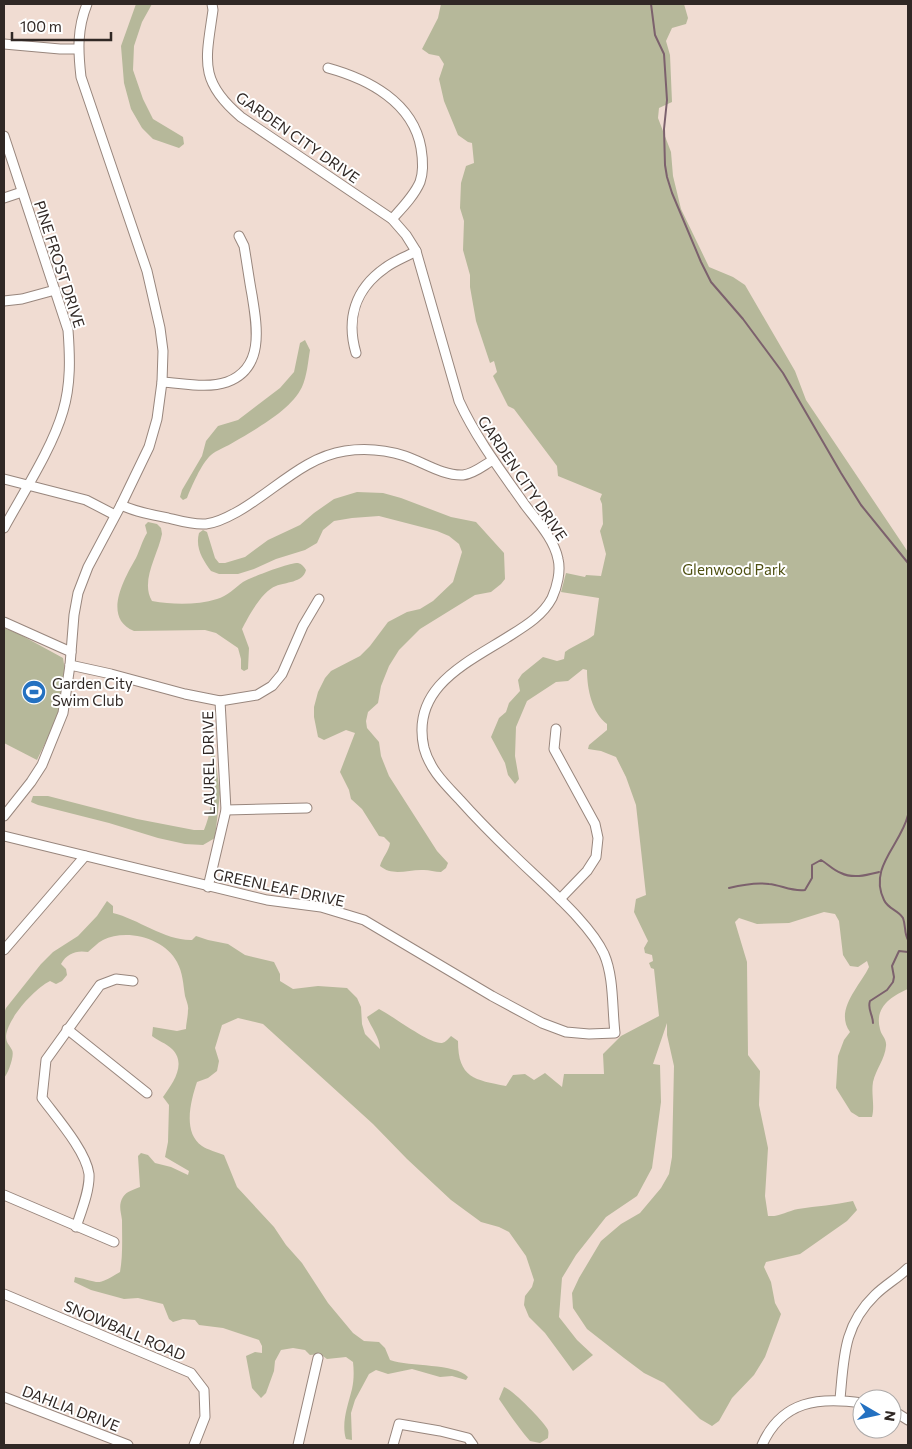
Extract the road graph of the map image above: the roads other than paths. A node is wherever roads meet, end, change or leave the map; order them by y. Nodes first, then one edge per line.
1 (87, 4) edge
2 (212, 4) edge
3 (4, 45) edge
4 (78, 49) junction
5 (328, 68) dead end
6 (4, 136) edge
7 (22, 192) junction
8 (4, 198) edge
9 (392, 219) junction
10 (239, 236) dead end
11 (416, 251) junction
12 (56, 290) junction
13 (4, 301) edge
14 (356, 353) dead end
15 (162, 382) junction
16 (493, 460) junction
17 (4, 479) edge
18 (28, 485) junction
19 (121, 505) junction
20 (115, 515) junction
21 (4, 528) edge
22 (319, 599) dead end
23 (4, 622) edge
24 (71, 652) junction
25 (70, 666) junction
26 (220, 701) junction
27 (556, 729) dead end
28 (307, 808) dead end
29 (226, 810) junction
30 (4, 816) edge
31 (4, 836) edge
32 (85, 856) junction
33 (208, 887) junction
34 (560, 900) junction
35 (4, 950) edge
36 (133, 981) dead end
37 (68, 1029) junction
38 (615, 1033) joint
39 (147, 1093) dead end
40 (4, 1195) edge
41 (76, 1227) junction
42 (114, 1242) dead end
43 (908, 1268) edge
44 (4, 1294) edge
45 (318, 1358) dead end
46 (4, 1397) edge
47 (840, 1399) junction
48 (852, 1401) edge
49 (128, 1445) edge
50 (194, 1445) edge
51 (298, 1445) edge
52 (393, 1445) edge
53 (473, 1445) edge
54 (762, 1445) edge

1 - 4 street
2 - 9 street, GARDEN CITY DRIVE
3 - 4 street
4 - 15 street
5 - 9 street
6 - 7 street, PINE FROST DRIVE
7 - 8 street
7 - 12 street, PINE FROST DRIVE
9 - 11 street, GARDEN CITY DRIVE
10 - 15 street
11 - 14 street
11 - 16 street, GARDEN CITY DRIVE
12 - 13 street
12 - 18 street, PINE FROST DRIVE
15 - 19 street
16 - 19 street
16 - 34 street, GARDEN CITY DRIVE
17 - 18 street
18 - 20 street
18 - 21 street, PINE FROST DRIVE
19 - 20 street
20 - 24 street
22 - 26 street
23 - 24 street
24 - 25 street
25 - 26 street, LAUREL DRIVE
25 - 30 street
26 - 29 street, LAUREL DRIVE
27 - 34 street
28 - 29 street
29 - 33 street, LAUREL DRIVE
31 - 32 street, GREENLEAF DRIVE
32 - 33 street, GREENLEAF DRIVE
32 - 35 street
33 - 38 street, GREENLEAF DRIVE
34 - 38 street, GARDEN CITY DRIVE
36 - 37 street
37 - 39 street
37 - 41 street
40 - 41 street
41 - 42 street
43 - 47 street
44 - 50 street, SNOWBALL ROAD
45 - 51 street
46 - 49 street, DAHLIA DRIVE
47 - 48 street
47 - 54 street
52 - 53 street

